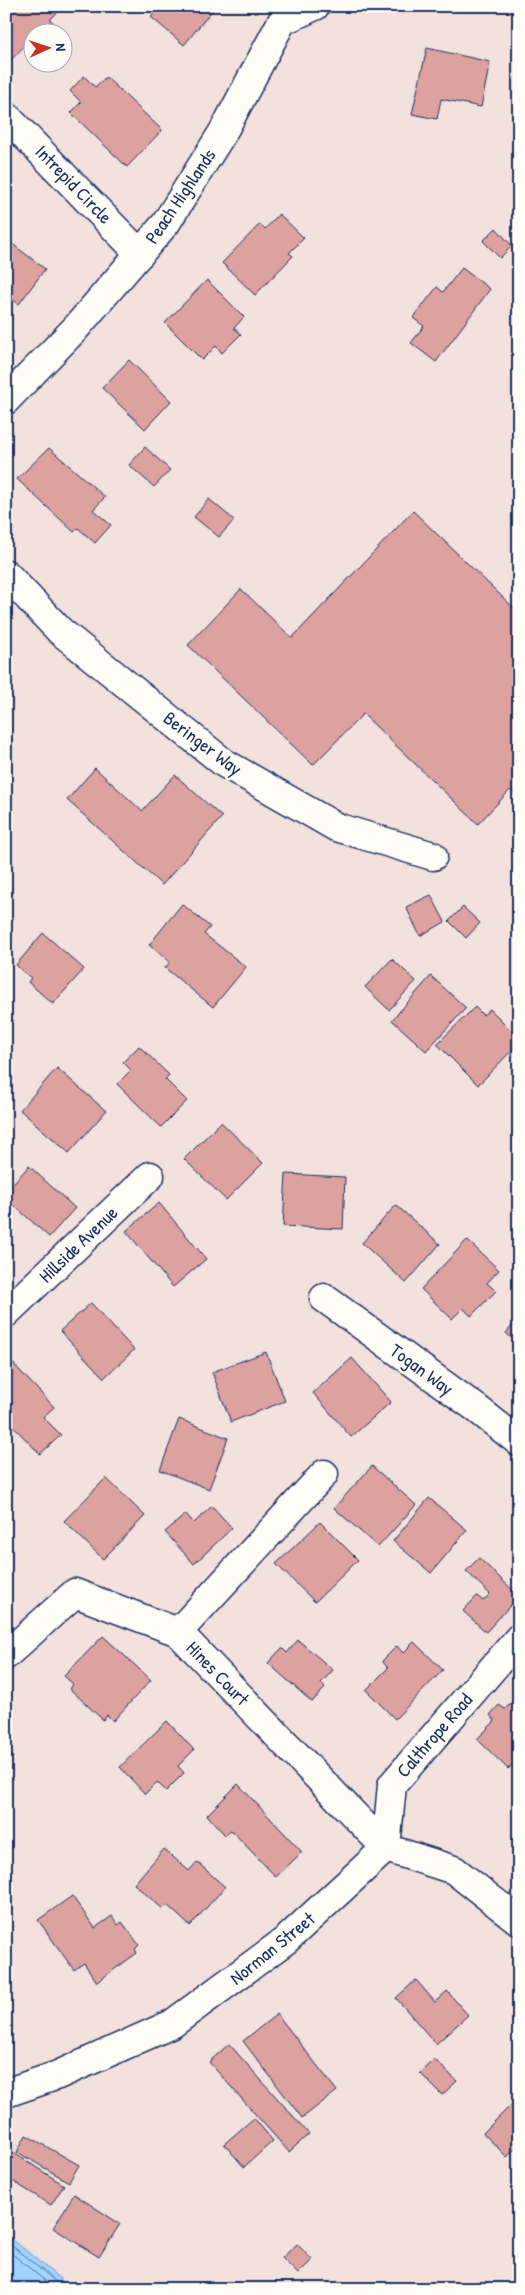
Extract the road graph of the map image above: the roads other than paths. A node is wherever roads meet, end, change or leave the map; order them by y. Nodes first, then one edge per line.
1 (315, 6) edge
2 (6, 116) edge
3 (140, 254) junction
4 (6, 400) edge
5 (6, 574) edge
6 (434, 856) dead end
7 (150, 1176) dead end
8 (324, 1298) dead end
9 (6, 1313) edge
10 (519, 1442) edge
11 (324, 1474) dead end
12 (178, 1632) junction
13 (519, 1638) edge
14 (6, 1655) edge
15 (386, 1848) junction
16 (519, 1920) edge
17 (6, 2093) edge

1 - 3 street, Peach Highlands
2 - 3 street, Intrepid Circle
3 - 4 street, Peach Highlands
5 - 6 street, Beringer Way
7 - 9 street, Hillside Avenue
8 - 10 street, Togan Way
11 - 12 street, Hines Court
12 - 14 street
12 - 15 street, Hines Court
13 - 15 street, Calthrope Road
15 - 16 street
15 - 17 street, Norman Street

